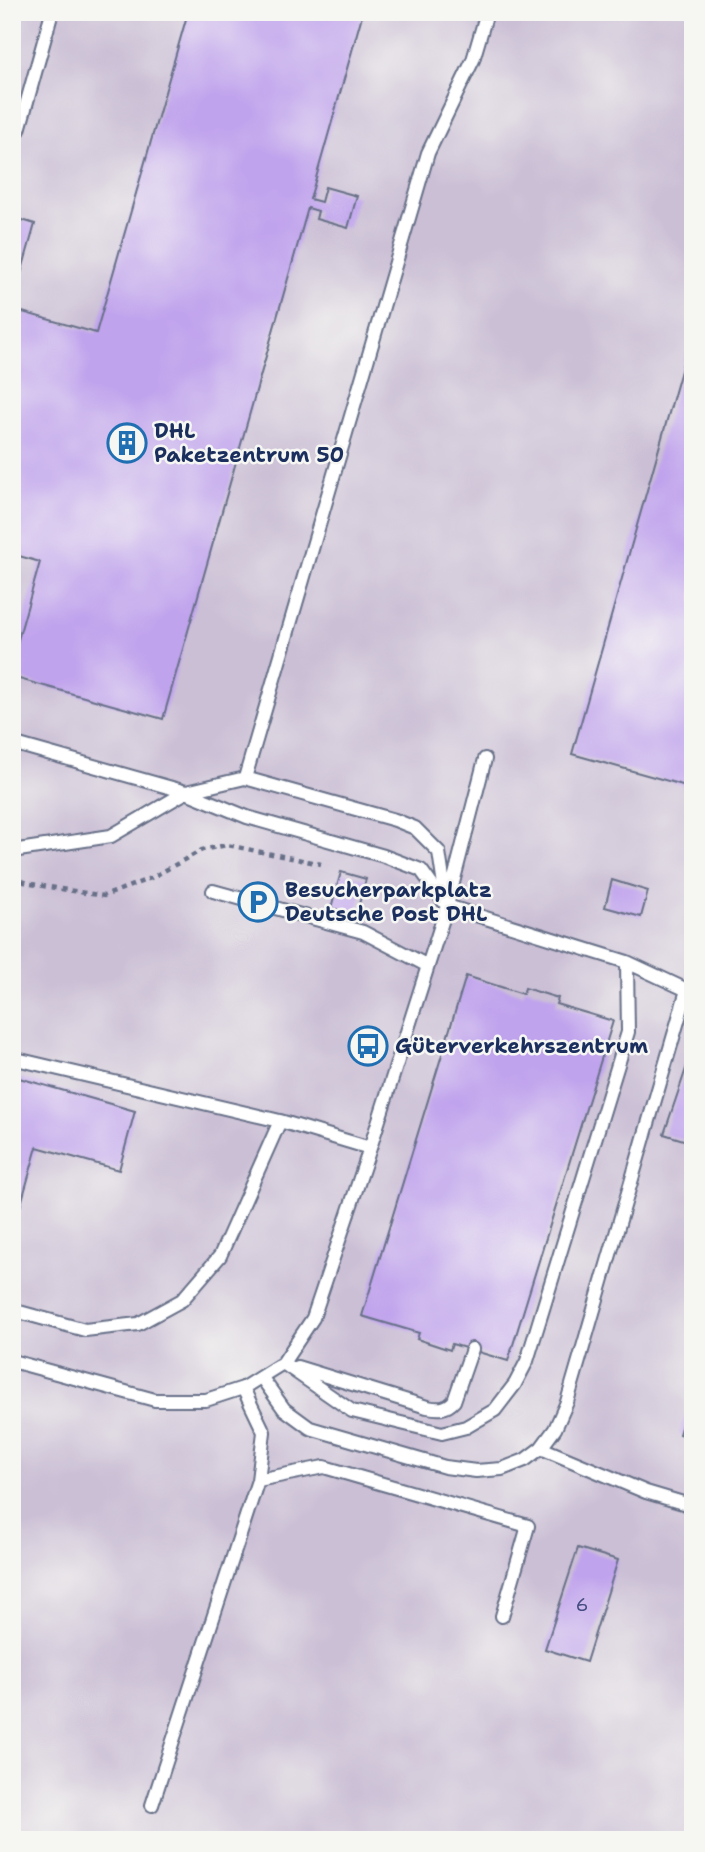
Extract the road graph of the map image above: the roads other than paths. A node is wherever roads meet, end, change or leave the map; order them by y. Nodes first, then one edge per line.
1 (52, 12) edge
2 (487, 12) edge
3 (19, 130) dead end
4 (12, 743) edge
5 (485, 759) dead end
6 (245, 778) junction
7 (186, 792) junction
8 (12, 851) edge
9 (213, 891) dead end
10 (447, 906) junction
11 (627, 962) junction
12 (428, 966) junction
13 (12, 1058) edge
14 (280, 1121) junction
15 (370, 1148) junction
16 (12, 1310) edge
17 (472, 1349) dead end
18 (12, 1361) edge
19 (283, 1363) junction
20 (262, 1378) junction
21 (243, 1388) junction
22 (541, 1448) junction
23 (258, 1479) junction
24 (693, 1506) edge
25 (502, 1616) dead end
26 (152, 1805) dead end

1 - 3 lane
2 - 6 lane
4 - 7 lane
5 - 10 lane
6 - 7 lane
6 - 10 lane
7 - 8 lane
7 - 10 lane
9 - 12 lane
10 - 11 lane
10 - 12 lane
11 - 19 lane
11 - 22 lane
12 - 15 lane
13 - 14 lane
14 - 15 lane
14 - 16 lane
15 - 19 lane
17 - 19 lane
18 - 21 lane
19 - 20 lane
20 - 21 lane
20 - 22 lane
21 - 23 lane
22 - 24 lane
23 - 25 lane
23 - 26 lane

